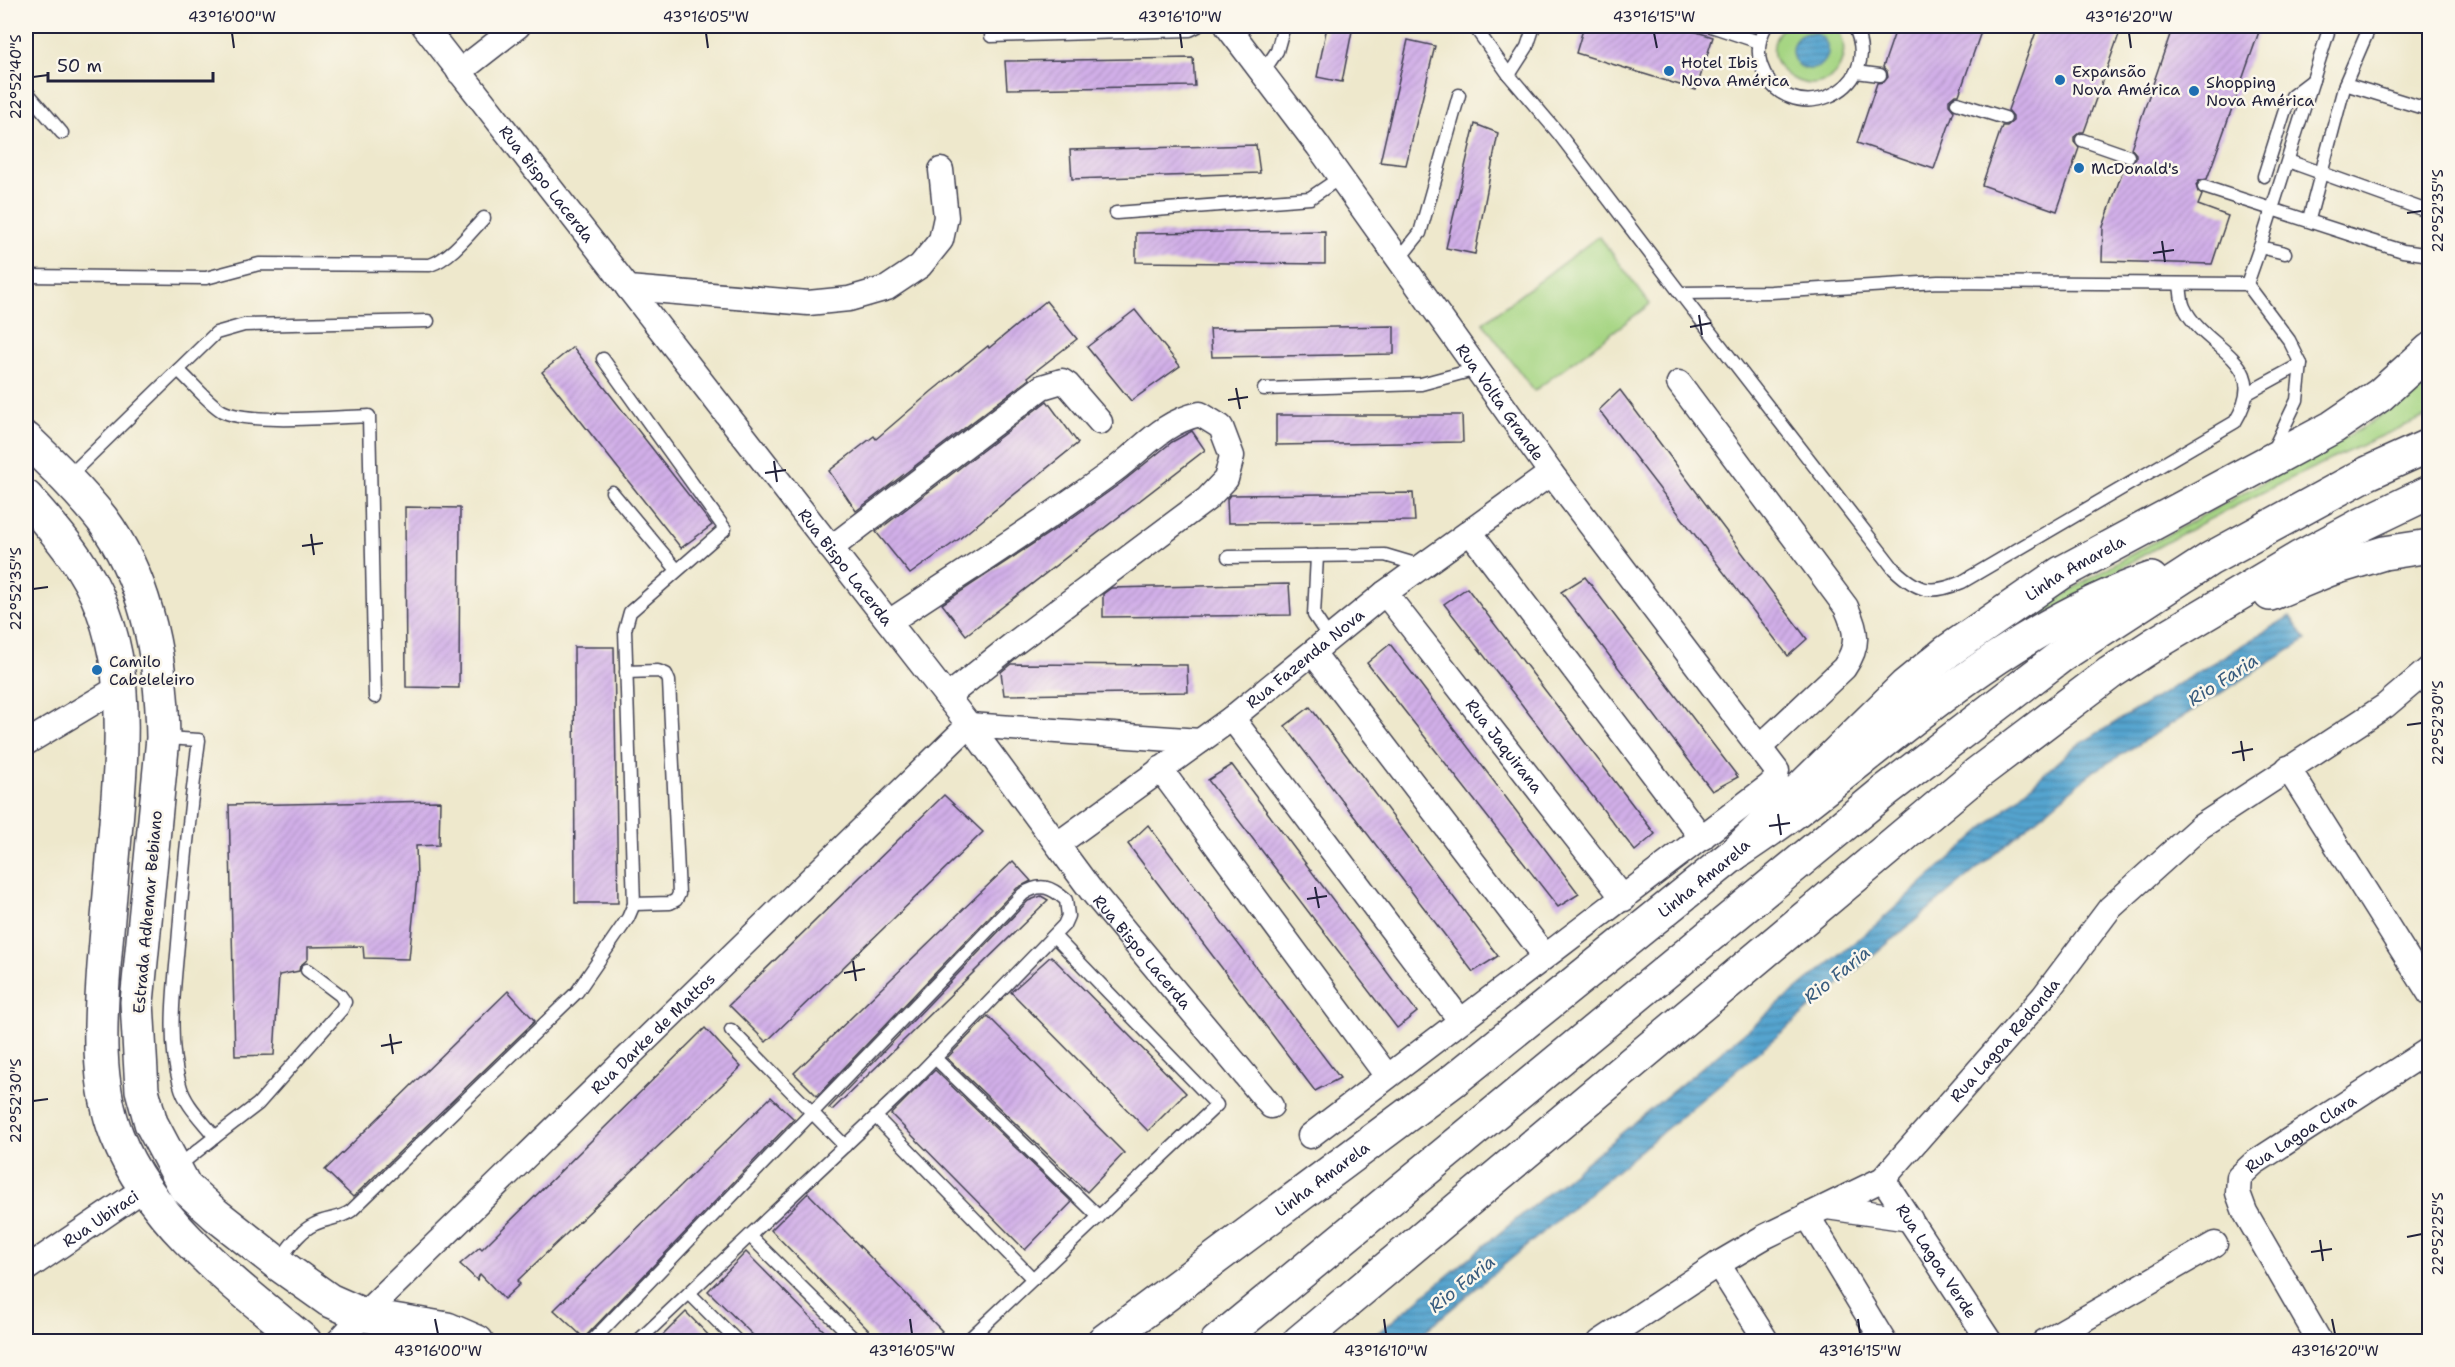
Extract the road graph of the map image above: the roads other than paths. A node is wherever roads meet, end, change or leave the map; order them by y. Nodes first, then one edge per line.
1 (424, 26) edge
2 (518, 26) edge
3 (1197, 26) edge
4 (1227, 26) edge
5 (1284, 26) edge
6 (1474, 26) edge
7 (1534, 26) edge
8 (1711, 26) edge
9 (1766, 26) edge
10 (1854, 26) edge
11 (2330, 26) edge
12 (2370, 26) edge
13 (991, 36) dead end
14 (1760, 42) junction
15 (459, 72) junction
16 (1263, 72) junction
17 (1856, 72) junction
18 (1509, 75) junction
19 (1880, 75) dead end
20 (2313, 80) junction
21 (2345, 84) junction
22 (26, 91) edge
23 (1459, 94) dead end
24 (1957, 103) dead end
25 (2430, 110) edge
26 (2005, 117) dead end
27 (62, 134) dead end
28 (2082, 140) dead end
29 (2128, 156) dead end
30 (2288, 161) junction
31 (941, 170) dead end
32 (2323, 173) junction
33 (2264, 176) dead end
34 (1341, 177) junction
35 (2204, 187) dead end
36 (2272, 207) junction
37 (2430, 212) edge
38 (1116, 213) dead end
39 (484, 218) dead end
40 (2309, 219) junction
41 (2260, 247) junction
42 (2285, 254) dead end
43 (2430, 255) edge
44 (1399, 259) junction
45 (26, 276) edge
46 (2180, 284) junction
47 (2247, 284) junction
48 (628, 288) junction
49 (1680, 293) junction
50 (428, 321) dead end
51 (2430, 350) edge
52 (603, 359) dead end
53 (2301, 364) junction
54 (1477, 369) junction
55 (178, 370) junction
56 (1679, 382) dead end
57 (1264, 389) dead end
58 (2248, 393) junction
59 (1101, 422) dead end
60 (26, 439) edge
61 (2430, 445) edge
62 (2266, 464) junction
63 (1551, 473) junction
64 (67, 478) junction
65 (612, 492) dead end
66 (2430, 492) edge
67 (26, 497) edge
68 (1470, 532) junction
69 (2430, 546) edge
70 (831, 548) junction
71 (1317, 556) junction
72 (1228, 557) dead end
73 (2210, 559) junction
74 (1423, 566) junction
75 (677, 570) junction
76 (1385, 593) junction
77 (2213, 609) junction
78 (889, 622) junction
79 (1322, 646) junction
80 (2430, 668) edge
81 (626, 672) junction
82 (121, 686) junction
83 (375, 697) dead end
84 (947, 697) junction
85 (1232, 718) junction
86 (969, 725) junction
87 (163, 738) junction
88 (1200, 741) junction
89 (26, 743) edge
90 (1760, 747) junction
91 (2288, 768) junction
92 (1160, 770) junction
93 (1702, 838) junction
94 (1058, 844) junction
95 (1734, 854) junction
96 (1624, 899) junction
97 (634, 904) junction
98 (1053, 936) junction
99 (1545, 957) junction
100 (307, 970) dead end
101 (2430, 994) edge
102 (1461, 1020) junction
103 (731, 1030) dead end
104 (2430, 1049) edge
105 (935, 1058) junction
106 (1388, 1076) junction
107 (1271, 1106) dead end
108 (812, 1112) junction
109 (876, 1117) junction
110 (1310, 1136) dead end
111 (215, 1137) junction
112 (845, 1146) junction
113 (174, 1170) junction
114 (1883, 1179) junction
115 (145, 1188) junction
116 (1817, 1211) junction
117 (1099, 1217) junction
118 (1910, 1219) junction
119 (750, 1236) junction
120 (2215, 1244) dead end
121 (277, 1263) junction
122 (1718, 1264) junction
123 (26, 1269) edge
124 (1033, 1279) junction
125 (689, 1293) junction
126 (363, 1315) junction
127 (305, 1341) edge
128 (338, 1341) edge
129 (477, 1341) edge
130 (591, 1341) edge
131 (637, 1341) edge
132 (738, 1341) edge
133 (857, 1341) edge
134 (966, 1341) edge
135 (1103, 1341) edge
136 (1217, 1341) edge
137 (1299, 1341) edge
138 (1600, 1341) edge
139 (1767, 1341) edge
140 (1884, 1341) edge
141 (1990, 1341) edge
142 (2044, 1341) edge
143 (2320, 1341) edge

1 - 15 street, Rua Bispo Lacerda
2 - 15 street
3 - 13 lane
4 - 16 street, Rua Volta Grande
5 - 16 lane
6 - 18 lane
7 - 18 lane
8 - 14 lane
9 - 14 lane
10 - 17 lane
11 - 20 lane
12 - 21 lane
14 - 17 lane
15 - 48 street, Rua Bispo Lacerda
16 - 34 street, Rua Volta Grande
17 - 19 lane
18 - 49 lane
20 - 30 lane
20 - 33 lane
21 - 25 lane
21 - 32 lane
22 - 27 lane
23 - 44 lane
24 - 26 lane
28 - 29 lane
30 - 32 lane
30 - 36 lane
31 - 48 street
32 - 37 lane
32 - 40 lane
34 - 38 lane
34 - 44 street, Rua Volta Grande
35 - 36 lane
36 - 40 lane
36 - 41 lane
39 - 45 lane
40 - 43 lane
41 - 42 lane
41 - 47 lane
44 - 54 street, Rua Volta Grande
46 - 47 lane
46 - 49 lane
46 - 58 lane
47 - 53 lane
48 - 70 street, Rua Bispo Lacerda
49 - 58 lane
50 - 55 lane
51 - 62 main road, Linha Amarela
52 - 75 lane
53 - 58 lane
53 - 62 lane
54 - 57 lane
54 - 63 street, Rua Volta Grande
55 - 64 lane
55 - 83 lane
56 - 90 street
59 - 70 street
60 - 64 main road, Estrada Adhemar Bebiano
61 - 73 main road
62 - 95 main road, Linha Amarela
63 - 68 street, Rua Fazenda Nova
63 - 90 street, Rua Volta Grande
64 - 87 main road, Estrada Adhemar Bebiano
65 - 75 lane
66 - 77 main road
67 - 82 main road
68 - 74 street, Rua Fazenda Nova
68 - 93 street
69 - 77 main road
70 - 78 street, Rua Bispo Lacerda
71 - 72 lane
71 - 74 lane
71 - 79 lane
73 - 95 main road
73 - 136 main road
74 - 76 street, Rua Fazenda Nova
75 - 81 lane
76 - 79 street, Rua Fazenda Nova
76 - 96 street, Rua Jaquirana
77 - 137 main road
78 - 84 street, Rua Bispo Lacerda
78 - 84 street
79 - 85 street, Rua Fazenda Nova
79 - 99 street
80 - 91 street, Rua Lagoa Redonda
81 - 97 lane
81 - 97 lane
82 - 89 street
82 - 115 main road
84 - 86 street, Rua Bispo Lacerda
85 - 88 street, Rua Fazenda Nova
85 - 102 street
86 - 88 street
86 - 94 street, Rua Bispo Lacerda
86 - 126 street, Rua Darke de Mattos
87 - 111 lane
87 - 113 main road, Estrada Adhemar Bebiano
88 - 92 street, Rua Fazenda Nova
90 - 93 street, Rua Volta Grande
91 - 101 street
91 - 114 street, Rua Lagoa Redonda
92 - 94 street, Rua Fazenda Nova
92 - 106 street
93 - 96 street
94 - 107 street, Rua Bispo Lacerda
95 - 135 main road, Linha Amarela
96 - 99 street
97 - 121 lane
98 - 105 lane
98 - 108 lane
98 - 117 lane
99 - 102 street
100 - 111 lane
102 - 106 street
103 - 108 lane
104 - 143 street, Rua Lagoa Clara
105 - 109 lane
105 - 117 lane
106 - 110 street
108 - 112 lane
108 - 130 lane
109 - 112 lane
109 - 124 lane
111 - 113 lane
112 - 119 lane
113 - 121 main road, Estrada Adhemar Bebiano
114 - 116 street, Rua Lagoa Redonda
114 - 118 street, Rua Lagoa Verde
115 - 123 street, Rua Ubiraci
115 - 127 main road
116 - 118 street
116 - 122 street, Rua Lagoa Redonda
116 - 140 street
117 - 124 lane
118 - 141 street, Rua Lagoa Verde
119 - 125 lane
119 - 133 lane
120 - 142 street
121 - 126 main road, Estrada Adhemar Bebiano
122 - 138 street, Rua Lagoa Redonda
122 - 139 street
124 - 134 lane
125 - 131 lane
125 - 132 lane
126 - 128 street, Rua Darke de Mattos
126 - 129 main road, Estrada Adhemar Bebiano

